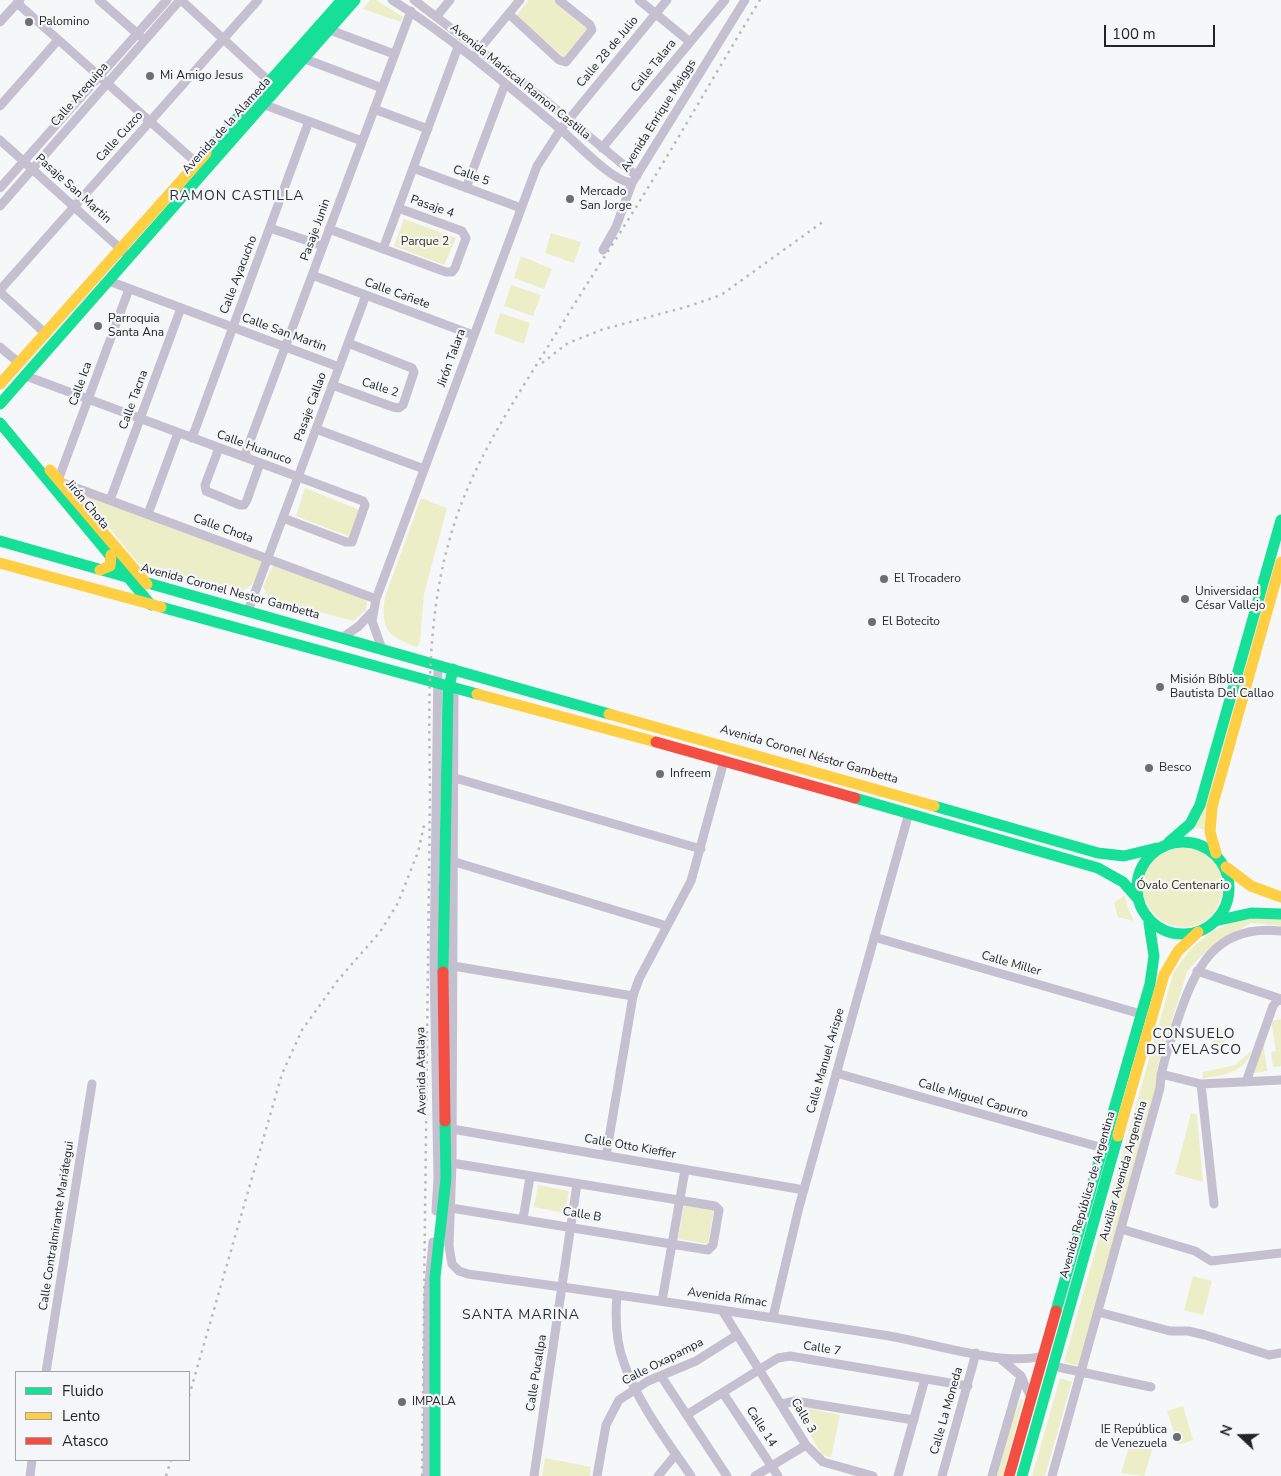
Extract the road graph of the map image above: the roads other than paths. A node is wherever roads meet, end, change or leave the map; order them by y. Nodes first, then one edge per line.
1 (99, 0) edge
2 (167, 0) edge
3 (180, 0) edge
4 (258, 0) edge
5 (342, 0) edge
6 (355, 0) edge
7 (392, 0) edge
8 (414, 0) edge
9 (450, 0) edge
10 (520, 0) edge
11 (559, 0) edge
12 (639, 0) edge
13 (667, 0) edge
14 (725, 0) edge
15 (745, 0) edge
16 (19, 2) edge
17 (411, 12) junction
18 (509, 14) junction
19 (656, 14) junction
20 (437, 16) junction
21 (0, 22) edge
22 (330, 30) junction
23 (137, 33) junction
24 (224, 38) junction
25 (58, 40) junction
26 (145, 40) junction
27 (690, 42) junction
28 (458, 47) junction
29 (480, 49) junction
30 (394, 54) junction
31 (472, 58) junction
32 (305, 59) junction
33 (99, 76) junction
34 (270, 82) junction
35 (107, 84) junction
36 (505, 84) junction
37 (382, 88) junction
38 (265, 105) junction
39 (0, 106) edge
40 (374, 109) junction
41 (568, 120) junction
42 (309, 121) junction
43 (150, 122) junction
44 (428, 129) junction
45 (560, 129) junction
46 (0, 140) edge
47 (362, 141) junction
48 (602, 148) junction
49 (24, 161) junction
50 (201, 167) junction
51 (413, 168) junction
52 (32, 169) junction
53 (634, 180) junction
54 (0, 188) edge
55 (466, 188) junction
56 (0, 206) edge
57 (74, 207) junction
58 (398, 208) junction
59 (521, 208) junction
60 (270, 228) junction
61 (329, 229) junction
62 (323, 246) junction
63 (383, 249) junction
64 (602, 250) dead end
65 (125, 253) junction
66 (312, 275) junction
67 (109, 281) junction
68 (129, 289) junction
69 (0, 291) edge
70 (366, 295) junction
71 (181, 308) junction
72 (233, 327) junction
73 (46, 334) junction
74 (474, 336) junction
75 (348, 343) junction
76 (0, 347) edge
77 (285, 347) junction
78 (19, 363) junction
79 (339, 367) junction
80 (26, 376) junction
81 (0, 384) edge
82 (332, 385) junction
83 (88, 399) junction
84 (0, 404) edge
85 (0, 410) edge
86 (140, 419) junction
87 (0, 423) edge
88 (316, 428) junction
89 (178, 433) junction
90 (192, 438) junction
91 (219, 448) junction
92 (244, 457) junction
93 (260, 463) junction
94 (424, 469) junction
95 (298, 477) junction
96 (59, 484) junction
97 (110, 500) junction
98 (148, 514) junction
99 (283, 518) junction
100 (1281, 520) edge
101 (0, 541) edge
102 (110, 555) junction
103 (268, 559) junction
104 (1281, 562) edge
105 (0, 563) edge
106 (100, 570) junction
107 (130, 579) junction
108 (147, 584) junction
109 (376, 599) junction
110 (151, 605) junction
111 (248, 611) junction
112 (372, 612) junction
113 (342, 638) junction
114 (1252, 644) junction
115 (382, 649) junction
116 (438, 665) junction
117 (453, 669) junction
118 (447, 685) junction
119 (724, 761) junction
120 (1214, 777) junction
121 (455, 778) junction
122 (909, 813) junction
123 (1169, 842) junction
124 (1157, 848) junction
125 (701, 849) junction
126 (1216, 853) junction
127 (455, 862) junction
128 (1226, 867) junction
129 (1281, 897) edge
130 (1137, 898) junction
131 (1281, 914) edge
132 (1214, 922) junction
133 (1149, 923) junction
134 (667, 926) junction
135 (1281, 931) edge
136 (1198, 932) junction
137 (874, 937) junction
138 (453, 966) junction
139 (1197, 971) junction
140 (634, 996) junction
141 (1281, 999) edge
142 (1141, 1014) junction
143 (836, 1073) junction
144 (1161, 1074) junction
145 (1281, 1080) edge
146 (1246, 1082) junction
147 (92, 1084) dead end
148 (1201, 1084) junction
149 (452, 1129) junction
150 (1103, 1148) junction
151 (606, 1156) junction
152 (452, 1163) junction
153 (685, 1170) junction
154 (530, 1176) junction
155 (577, 1184) junction
156 (804, 1190) junction
157 (680, 1200) junction
158 (1214, 1204) dead end
159 (451, 1208) junction
160 (523, 1219) junction
161 (570, 1226) junction
162 (1121, 1229) junction
163 (672, 1244) junction
164 (1281, 1253) edge
165 (452, 1264) joint
166 (563, 1287) junction
167 (617, 1295) junction
168 (662, 1301) junction
169 (722, 1310) junction
170 (1098, 1312) junction
171 (773, 1317) junction
172 (737, 1335) junction
173 (976, 1353) junction
174 (1281, 1353) edge
175 (1043, 1356) junction
176 (1000, 1358) junction
177 (1053, 1366) junction
178 (760, 1370) junction
179 (46, 1371) edge
180 (1081, 1373) junction
181 (661, 1376) junction
182 (1021, 1376) junction
183 (925, 1379) junction
184 (968, 1386) junction
185 (1151, 1387) dead end
186 (635, 1388) junction
187 (723, 1392) junction
188 (1031, 1398) junction
189 (782, 1404) junction
190 (688, 1414) junction
191 (914, 1420) junction
192 (806, 1445) junction
193 (676, 1454) junction
194 (32, 1461) edge
195 (771, 1465) junction
196 (30, 1476) edge
197 (427, 1476) edge
198 (435, 1476) edge
199 (534, 1476) edge
200 (597, 1476) edge
201 (658, 1476) edge
202 (691, 1476) edge
203 (727, 1476) edge
204 (755, 1476) edge
205 (778, 1476) edge
206 (873, 1476) edge
207 (898, 1476) edge
208 (942, 1476) edge
209 (992, 1476) edge
210 (1009, 1476) edge
211 (1022, 1476) edge
212 (1052, 1476) edge

1 - 23 street
2 - 23 street, Calle Arequipa
3 - 24 street
3 - 26 street, Calle Arequipa
4 - 24 street, Calle Cuzco
5 - 34 main road, Avenida de la Alameda
6 - 22 main road, Avenida de la Alameda
7 - 17 street, Avenida Mariscal Ramon Castilla
8 - 20 street, Avenida Mariscal Ramon Castilla
9 - 20 street
10 - 18 street
11 - 18 street
12 - 19 street
13 - 19 street, Calle 28 de Julio
14 - 27 street, Calle Talara
15 - 53 street, Avenida Enrique Meiggs
16 - 21 street
16 - 25 street
17 - 28 street, Avenida Mariscal Ramon Castilla
17 - 30 street, Pasaje Junin
18 - 29 street
19 - 27 street
19 - 41 street, Calle 28 de Julio
20 - 29 street, Avenida Mariscal Ramon Castilla
22 - 30 street
22 - 32 main road, Avenida de la Alameda
23 - 26 street
23 - 33 street, Calle Arequipa
24 - 34 street
24 - 43 street, Calle Cuzco
25 - 33 street
25 - 39 street
26 - 35 street, Calle Arequipa
27 - 48 street, Calle Talara
28 - 31 street, Avenida Mariscal Ramon Castilla
28 - 44 street
29 - 31 street
29 - 41 street, Avenida Mariscal Ramon Castilla
30 - 37 street, Pasaje Junin
31 - 36 street, Avenida Mariscal Ramon Castilla
32 - 37 street
32 - 38 main road, Avenida de la Alameda
33 - 35 street
33 - 49 street, Calle Arequipa
34 - 50 main road, Avenida de la Alameda
35 - 43 street
35 - 52 street, Calle Arequipa
36 - 45 street, Avenida Mariscal Ramon Castilla
36 - 55 street
37 - 40 street, Pasaje Junin
38 - 42 street
38 - 50 main road, Avenida de la Alameda
40 - 44 street
40 - 47 street, Pasaje Junin
41 - 45 street, Jirón Talara
41 - 48 street, Avenida Mariscal Ramon Castilla
42 - 47 street
42 - 60 street, Calle Ayacucho
43 - 50 street
43 - 57 street, Calle Cuzco
44 - 51 street
45 - 53 street, Avenida Mariscal Ramon Castilla
45 - 59 street, Jirón Talara
46 - 49 street, Pasaje San Martin
47 - 61 street, Pasaje Junin
48 - 53 street, Avenida Mariscal Ramon Castilla
49 - 52 street, Pasaje San Martin
49 - 54 street, Calle Arequipa
50 - 65 main road, Avenida de la Alameda
51 - 55 street, Calle 5
51 - 58 street
52 - 56 street, Calle Arequipa
52 - 57 street, Pasaje San Martin
53 - 64 street, Avenida Enrique Meiggs
55 - 59 street, Calle 5
57 - 65 street, Pasaje San Martin
57 - 69 street, Calle Cuzco
58 - 63 street
58 - 63 street, Pasaje 4
59 - 74 street, Jirón Talara
60 - 62 street
60 - 72 street, Calle Ayacucho
61 - 62 street, Pasaje Junin
61 - 63 street, Pasaje 4
62 - 66 street, Pasaje Junin
65 - 67 main road, Avenida de la Alameda
65 - 73 main road, Avenida de la Alameda
66 - 70 street, Calle Cañete
66 - 77 street, Pasaje Junin
67 - 68 street, Calle San Martin
67 - 80 main road, Avenida de la Alameda
68 - 71 street, Calle San Martin
68 - 83 street, Calle Ica
69 - 73 street
70 - 74 street, Calle Cañete
70 - 75 street, Pasaje Callao
71 - 72 street, Calle San Martin
71 - 86 street, Calle Tacna
72 - 77 street, Calle San Martin
72 - 90 street, Calle Ayacucho
73 - 78 main road, Avenida de la Alameda
74 - 94 street, Jirón Talara
75 - 79 street, Pasaje Callao
75 - 82 street, Calle 2
76 - 78 street
77 - 79 street, Calle San Martin
77 - 92 street, Pasaje Junin
78 - 81 main road, Avenida de la Alameda
79 - 82 street, Pasaje Callao
80 - 83 street, Calle Huanuco
80 - 84 main road, Avenida de la Alameda
82 - 88 street, Pasaje Callao
83 - 86 street, Calle Huanuco
83 - 96 street, Calle Ica
85 - 96 main road, Jirón Chota
86 - 89 street, Calle Huanuco
86 - 97 street, Calle Tacna
87 - 96 main road, Jirón Chota
88 - 94 street
88 - 95 street, Pasaje Callao
89 - 90 street, Calle Huanuco
89 - 98 street
90 - 91 street, Calle Huanuco
91 - 92 street, Calle Huanuco
91 - 93 street
92 - 93 street, Calle Huanuco
93 - 95 street, Calle Huanuco
94 - 109 street, Jirón Talara
95 - 99 street, Pasaje Callao
95 - 99 street, Calle Huanuco
96 - 97 street, Calle Chota
96 - 102 main road, Jirón Chota
96 - 108 main road, Jirón Chota
97 - 98 street, Calle Chota
98 - 103 street, Calle Chota
99 - 103 street, Pasaje Callao
100 - 114 main road
101 - 106 main road, Avenida Coronel Nestor Gambetta
102 - 106 main road
102 - 107 main road, Jirón Chota
103 - 109 street, Calle Chota
103 - 111 street, Pasaje Callao
104 - 114 main road
105 - 110 main road
106 - 107 main road, Avenida Coronel Nestor Gambetta
107 - 108 main road, Avenida Coronel Nestor Gambetta
107 - 110 main road, Jirón Chota
108 - 111 main road, Avenida Coronel Nestor Gambetta
109 - 112 street, Jirón Talara
110 - 118 main road
111 - 113 main road, Avenida Coronel Nestor Gambetta
112 - 113 street, Jirón Talara
112 - 115 street, Jirón Talara
113 - 115 main road, Avenida Coronel Nestor Gambetta
114 - 120 main road
115 - 116 main road, Avenida Coronel Nestor Gambetta
116 - 117 main road, Avenida Coronel Nestor Gambetta
116 - 118 street, Avenida Atalaya
117 - 118 main road, Avenida Atalaya
117 - 124 main road, Avenida Coronel Néstor Gambetta
118 - 119 main road
118 - 121 street, Avenida Atalaya
118 - 197 street, Avenida Atalaya
118 - 198 main road, Avenida Atalaya
119 - 122 main road
119 - 125 street
120 - 123 main road
120 - 126 main road
121 - 125 street
121 - 127 street, Avenida Atalaya
122 - 130 main road
122 - 137 street, Calle Manuel Arispe
123 - 124 main road
123 - 126 main road
124 - 130 main road
125 - 134 street
126 - 128 main road
127 - 134 street
127 - 138 street, Avenida Atalaya
128 - 129 main road
128 - 132 main road
130 - 133 main road
131 - 132 main road
132 - 136 main road
133 - 136 main road
133 - 142 main road, Avenida República de Argentina
134 - 140 street
135 - 139 street, Auxiliar Avenida Argentina
136 - 177 main road, Avenida República de Argentina
137 - 142 street, Calle Miller
137 - 143 street, Calle Manuel Arispe
138 - 140 street
138 - 149 street, Avenida Atalaya
139 - 141 street
139 - 144 street, Auxiliar Avenida Argentina
140 - 151 street
141 - 146 street
142 - 150 main road, Avenida República de Argentina
143 - 150 street, Calle Miguel Capurro
143 - 156 street, Calle Manuel Arispe
144 - 148 street
144 - 162 street, Auxiliar Avenida Argentina
145 - 146 street
146 - 148 street
147 - 179 street, Calle Contralmirante Mariátegui
148 - 158 street
149 - 151 street, Calle Otto Kieffer
149 - 152 street, Avenida Atalaya
150 - 175 main road, Avenida República de Argentina
151 - 153 street, Calle Otto Kieffer
152 - 154 street
152 - 159 street, Avenida Atalaya
153 - 156 street, Calle Otto Kieffer
153 - 157 street
154 - 155 street
154 - 160 street
155 - 157 street
155 - 161 street, Calle Pucallpa
156 - 171 street, Calle Manuel Arispe
157 - 163 street
157 - 163 street, Calle B
159 - 160 street, Calle B
159 - 165 street, Avenida Atalaya
160 - 161 street, Calle B
161 - 163 street, Calle B
161 - 166 street, Calle Pucallpa
162 - 164 street
162 - 170 street, Auxiliar Avenida Argentina
163 - 168 street
165 - 166 street, Avenida Rímac
166 - 167 street, Avenida Rímac
166 - 199 street, Calle Pucallpa
167 - 168 street, Avenida Rímac
167 - 186 street
168 - 169 street, Avenida Rímac
169 - 171 street, Avenida Rímac
169 - 172 street
170 - 174 street
170 - 180 street, Auxiliar Avenida Argentina
171 - 173 street, Avenida Rímac
172 - 178 street, Calle 3
172 - 181 street, Calle Oxapampa
173 - 176 street, Avenida Rímac
173 - 184 street, Calle La Moneda
175 - 176 street, Avenida Rímac
175 - 188 main road, Avenida República de Argentina
176 - 182 street, Avenida Rímac
177 - 180 street
177 - 211 main road, Avenida República de Argentina
178 - 183 street, Calle 7
178 - 187 street, Calle 7
178 - 189 street, Calle 3
180 - 185 street
180 - 212 street, Auxiliar Avenida Argentina
181 - 186 street, Calle Oxapampa
181 - 190 street
182 - 188 street, Avenida Rímac
182 - 209 street
183 - 184 street, Calle 7
183 - 191 street
184 - 208 street, Calle La Moneda
186 - 193 street
186 - 200 street, Calle Oxapampa
187 - 190 street, Calle 7
187 - 195 street, Calle 14
188 - 210 main road, Avenida República de Argentina
189 - 191 street
189 - 192 street, Calle 3
190 - 203 street
191 - 207 street
192 - 195 street
192 - 206 street, Calle 3
193 - 201 street
193 - 202 street
194 - 196 street
195 - 204 street
195 - 205 street, Calle 14

